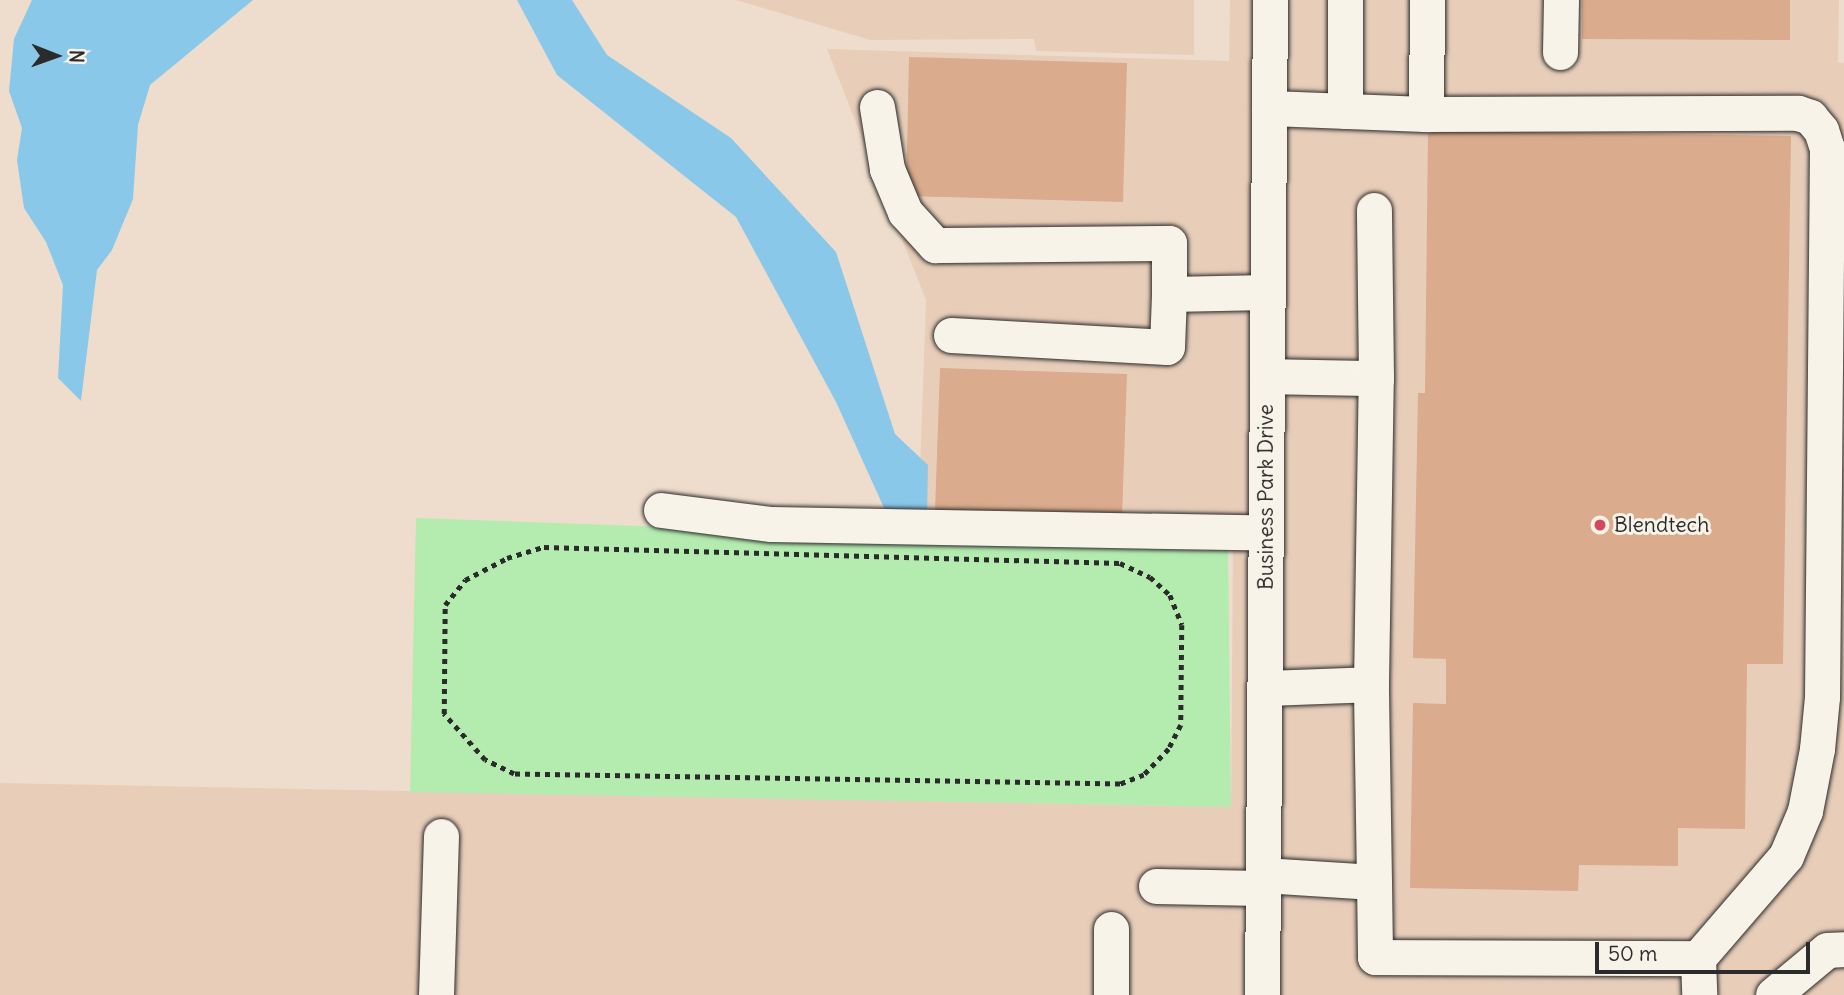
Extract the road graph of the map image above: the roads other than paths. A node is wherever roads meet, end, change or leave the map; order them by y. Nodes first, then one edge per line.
1 (1270, 0) edge
2 (1345, 0) edge
3 (1427, 0) edge
4 (1561, 0) edge
5 (1560, 52) dead end
6 (877, 107) dead end
7 (1269, 108) junction
8 (1345, 111) junction
9 (1426, 114) junction
10 (1374, 210) dead end
11 (1268, 292) junction
12 (1169, 294) junction
13 (951, 335) dead end
14 (1266, 376) junction
15 (1376, 378) junction
16 (661, 510) dead end
17 (1265, 533) junction
18 (1371, 684) junction
19 (1264, 688) junction
20 (441, 836) dead end
21 (1263, 882) junction
22 (1374, 882) junction
23 (1156, 886) dead end
24 (1111, 929) dead end
25 (1844, 949) edge
26 (1698, 958) junction
27 (436, 995) edge
28 (1111, 995) edge
29 (1262, 995) edge
30 (1699, 995) edge
31 (1773, 995) edge

1 - 7 street, Business Park Drive
2 - 8 street
3 - 9 street
4 - 5 street
6 - 12 street
7 - 8 street
7 - 11 street, Business Park Drive
8 - 9 street
9 - 26 street
10 - 15 street
11 - 12 street
11 - 14 street, Business Park Drive
12 - 13 street
14 - 15 street
14 - 17 street, Business Park Drive
15 - 18 street
16 - 17 street
17 - 19 street, Business Park Drive
18 - 19 street
18 - 22 street
19 - 21 street, Business Park Drive
20 - 27 street
21 - 22 street
21 - 23 street
21 - 29 street, Business Park Drive
22 - 26 street
24 - 28 street
25 - 31 street
26 - 30 street

